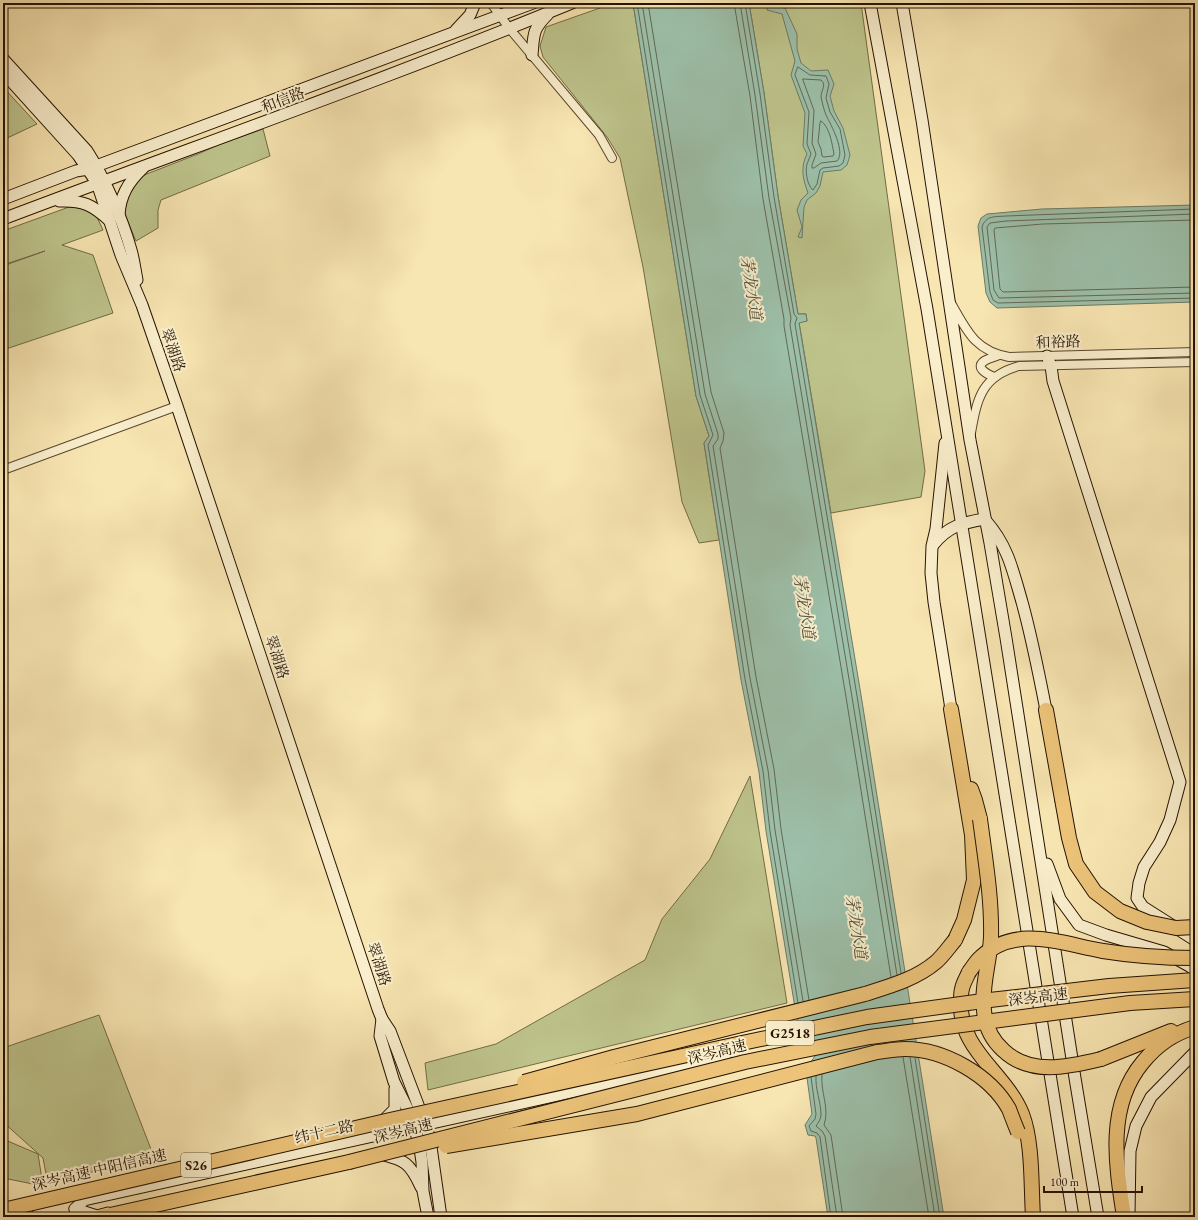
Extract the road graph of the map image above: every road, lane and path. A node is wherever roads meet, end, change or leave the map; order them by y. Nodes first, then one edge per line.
1 (476, 3) edge
2 (491, 3) edge
3 (533, 3) edge
4 (572, 3) edge
5 (870, 3) edge
6 (902, 3) edge
7 (550, 12) junction
8 (500, 15) junction
9 (509, 28) junction
10 (452, 33) junction
11 (532, 55) junction
12 (3, 60) edge
13 (3, 72) edge
14 (612, 158) dead end
15 (147, 165) junction
16 (92, 167) junction
17 (101, 182) junction
18 (3, 199) edge
19 (49, 202) junction
20 (3, 219) edge
21 (115, 220) junction
22 (949, 299) junction
23 (1195, 352) edge
24 (999, 355) junction
25 (1049, 361) junction
26 (1195, 362) edge
27 (994, 377) junction
28 (177, 406) junction
29 (946, 429) junction
30 (970, 440) junction
31 (3, 470) edge
32 (984, 519) junction
33 (961, 524) junction
34 (932, 546) junction
35 (951, 709) joint
36 (1046, 710) joint
37 (959, 756) junction
38 (1036, 830) junction
39 (1195, 927) edge
40 (1195, 940) edge
41 (1195, 958) edge
42 (1195, 971) edge
43 (1195, 980) edge
44 (1195, 999) edge
45 (382, 1019) junction
46 (1195, 1026) edge
47 (1195, 1052) edge
48 (725, 1058) dead end
49 (676, 1070) junction
50 (394, 1082) junction
51 (415, 1096) junction
52 (472, 1115) junction
53 (390, 1120) junction
54 (503, 1123) junction
55 (426, 1126) junction
56 (414, 1127) junction
57 (1022, 1132) junction
58 (363, 1138) junction
59 (424, 1141) junction
60 (375, 1152) junction
61 (349, 1162) junction
62 (436, 1180) junction
63 (423, 1191) junction
64 (3, 1212) edge
65 (27, 1214) dead end
66 (101, 1217) edge
67 (428, 1217) edge
68 (441, 1217) edge
69 (1032, 1217) edge
70 (1073, 1217) edge
71 (1098, 1217) edge
72 (1124, 1217) edge
73 (1129, 1217) edge

1 - 10 street
2 - 8 street
3 - 8 street, 和信路
4 - 7 street, 和信路
5 - 29 street
6 - 22 street
7 - 9 street, 和信路
7 - 11 street
8 - 9 street
8 - 10 street, 和信路
9 - 11 street
9 - 15 street, 和信路
10 - 16 street, 和信路
11 - 14 street
12 - 16 street, 翠湖路
13 - 16 street, 翠湖路
15 - 17 street, 和信路
15 - 21 street
16 - 17 street, 翠湖路
16 - 18 street, 和信路
17 - 19 street, 和信路
17 - 21 street, 翠湖路
19 - 20 street, 和信路
19 - 21 street
21 - 28 street, 翠湖路
22 - 24 street, 和裕路
22 - 30 street
23 - 25 street, 和裕路
24 - 25 street, 和裕路
24 - 27 street
25 - 26 street, 和裕路
25 - 27 street, 和裕路
25 - 40 street
27 - 30 street, 和裕路
28 - 31 street
28 - 45 street, 翠湖路
29 - 33 street
29 - 34 street
30 - 32 street
32 - 33 street
32 - 36 street
32 - 38 street
33 - 34 street
33 - 70 street
34 - 35 street
35 - 37 highway
36 - 39 highway, bridge
37 - 46 highway, bridge
37 - 53 highway, bridge
38 - 42 street
38 - 71 street
41 - 57 highway, bridge
43 - 53 highway, 深岑高速 / G2518, bridge
44 - 61 highway, 深岑高速 / G2518, bridge
45 - 50 street, 翠湖路
45 - 51 street, 翠湖路
46 - 72 highway
47 - 73 street
48 - 49 street, 纬十二路
49 - 52 street, 纬十二路
49 - 54 street
50 - 56 street, 翠湖路
50 - 58 street
51 - 52 street
51 - 55 street, 翠湖路
52 - 55 street, 纬十二路
53 - 64 highway, 深岑高速 中阳信高速 / S26, bridge
54 - 59 street
54 - 62 street
55 - 56 street, 纬十二路
55 - 59 street, 翠湖路
56 - 58 street, 纬十二路
56 - 59 street, 翠湖路
57 - 61 highway, bridge
57 - 69 highway
58 - 60 street, 纬十二路
59 - 60 street
59 - 62 street, 翠湖路
59 - 63 street, 翠湖路
60 - 63 street
61 - 66 highway, S26
62 - 68 street, 翠湖路
63 - 67 street, 翠湖路
64 - 65 street

